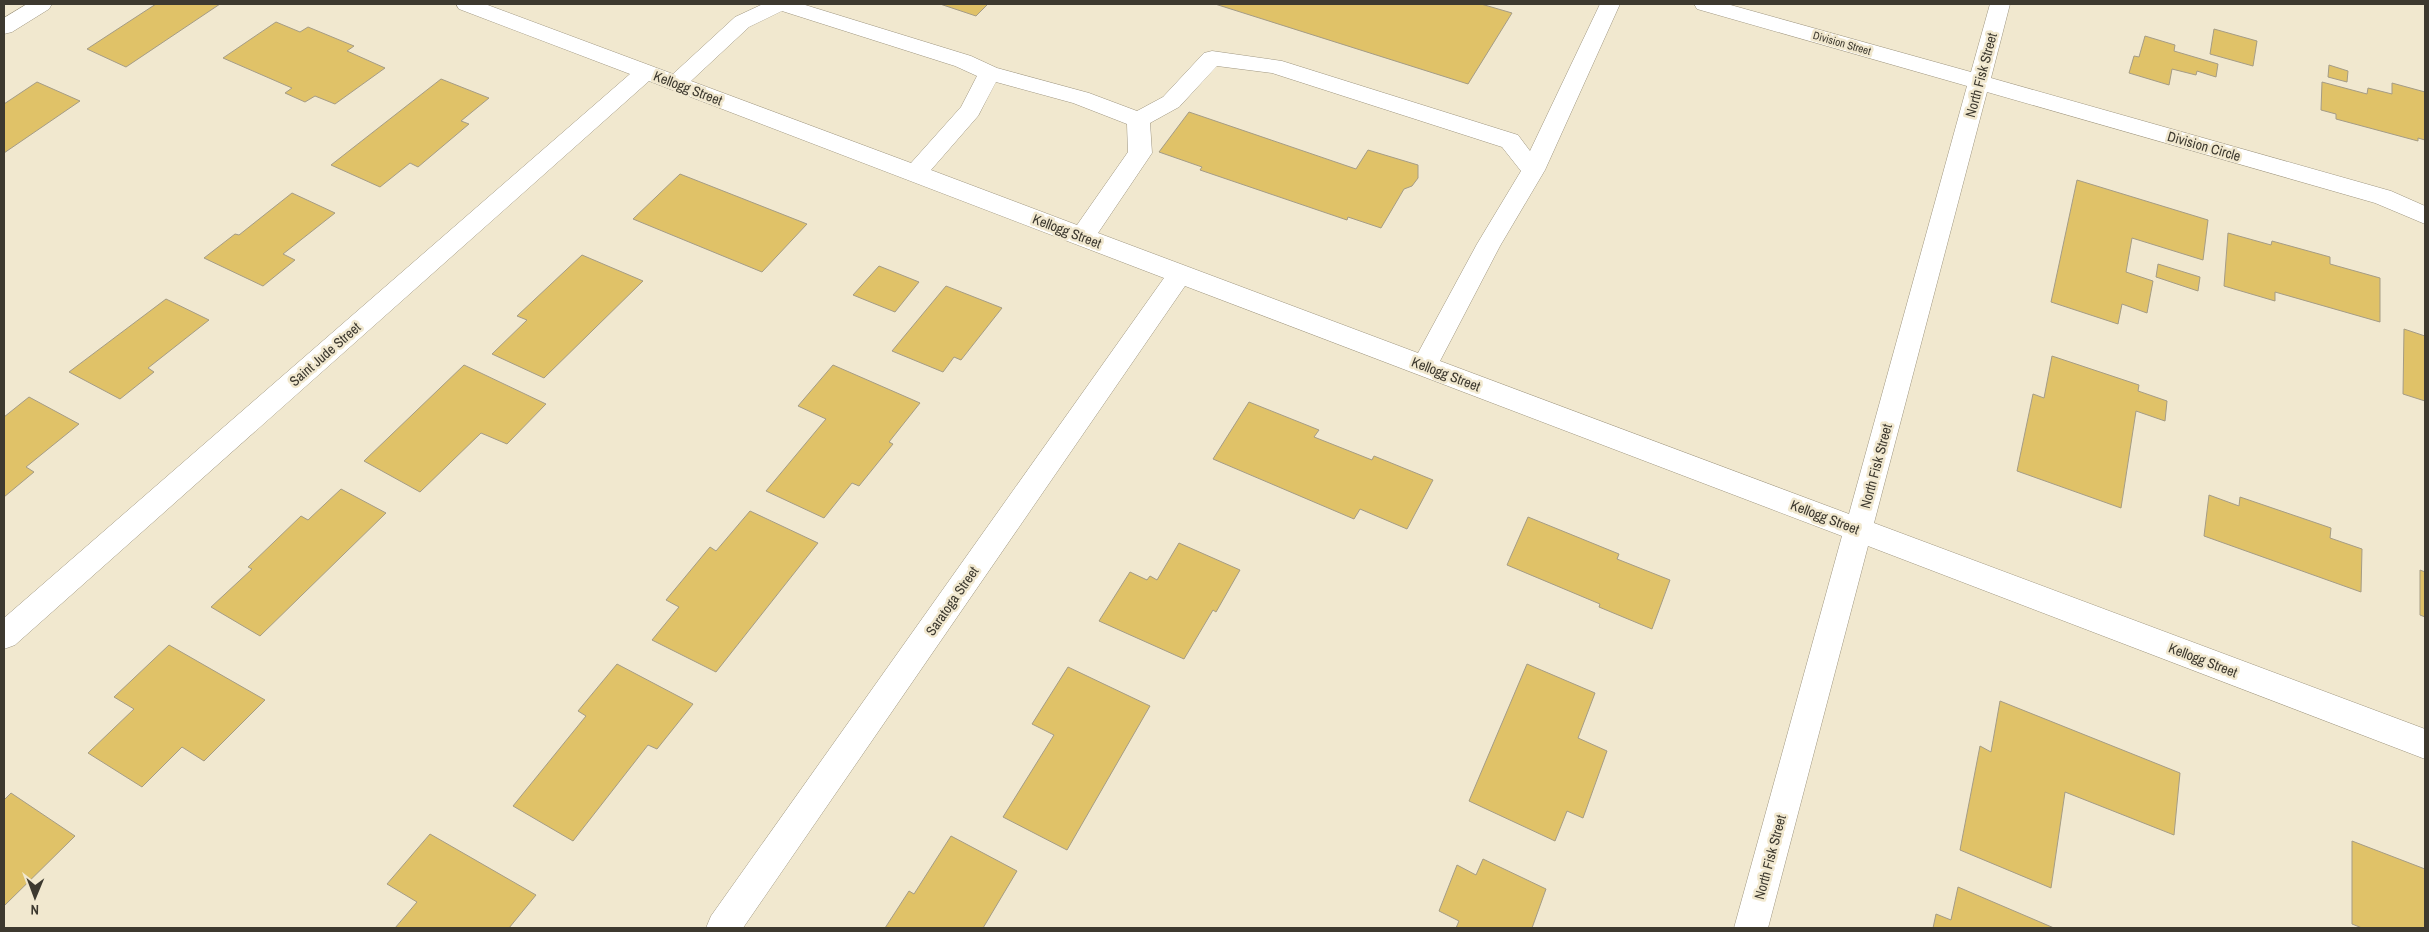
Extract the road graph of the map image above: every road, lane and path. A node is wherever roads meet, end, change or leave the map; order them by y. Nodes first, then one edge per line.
1 (42, 4) edge
2 (466, 4) edge
3 (780, 4) edge
4 (1610, 4) edge
5 (1704, 4) edge
6 (2000, 4) edge
7 (4, 27) edge
8 (646, 72) junction
9 (988, 73) junction
10 (1979, 82) junction
11 (676, 84) junction
12 (1138, 120) junction
13 (1533, 170) junction
14 (915, 173) junction
15 (2425, 216) edge
16 (1082, 237) junction
17 (1180, 274) junction
18 (1424, 366) junction
19 (1858, 530) junction
20 (4, 636) edge
21 (2425, 744) edge
22 (723, 928) edge
23 (1751, 928) edge

1 - 7 street
2 - 8 street, Kellogg Street
3 - 9 street
3 - 11 street
4 - 13 street
5 - 10 street, Division Street
6 - 10 street, North Fisk Street
8 - 11 street, Kellogg Street
8 - 20 street, Saint Jude Street
9 - 12 street
9 - 14 street
10 - 15 street, Division Circle
10 - 19 street, North Fisk Street
11 - 14 street, Kellogg Street
12 - 13 street
12 - 16 street
13 - 18 street
14 - 16 street, Kellogg Street
16 - 17 street, Kellogg Street
17 - 18 street, Kellogg Street
17 - 22 street, Saratoga Street
18 - 19 street, Kellogg Street
19 - 21 street, Kellogg Street
19 - 23 street, North Fisk Street

